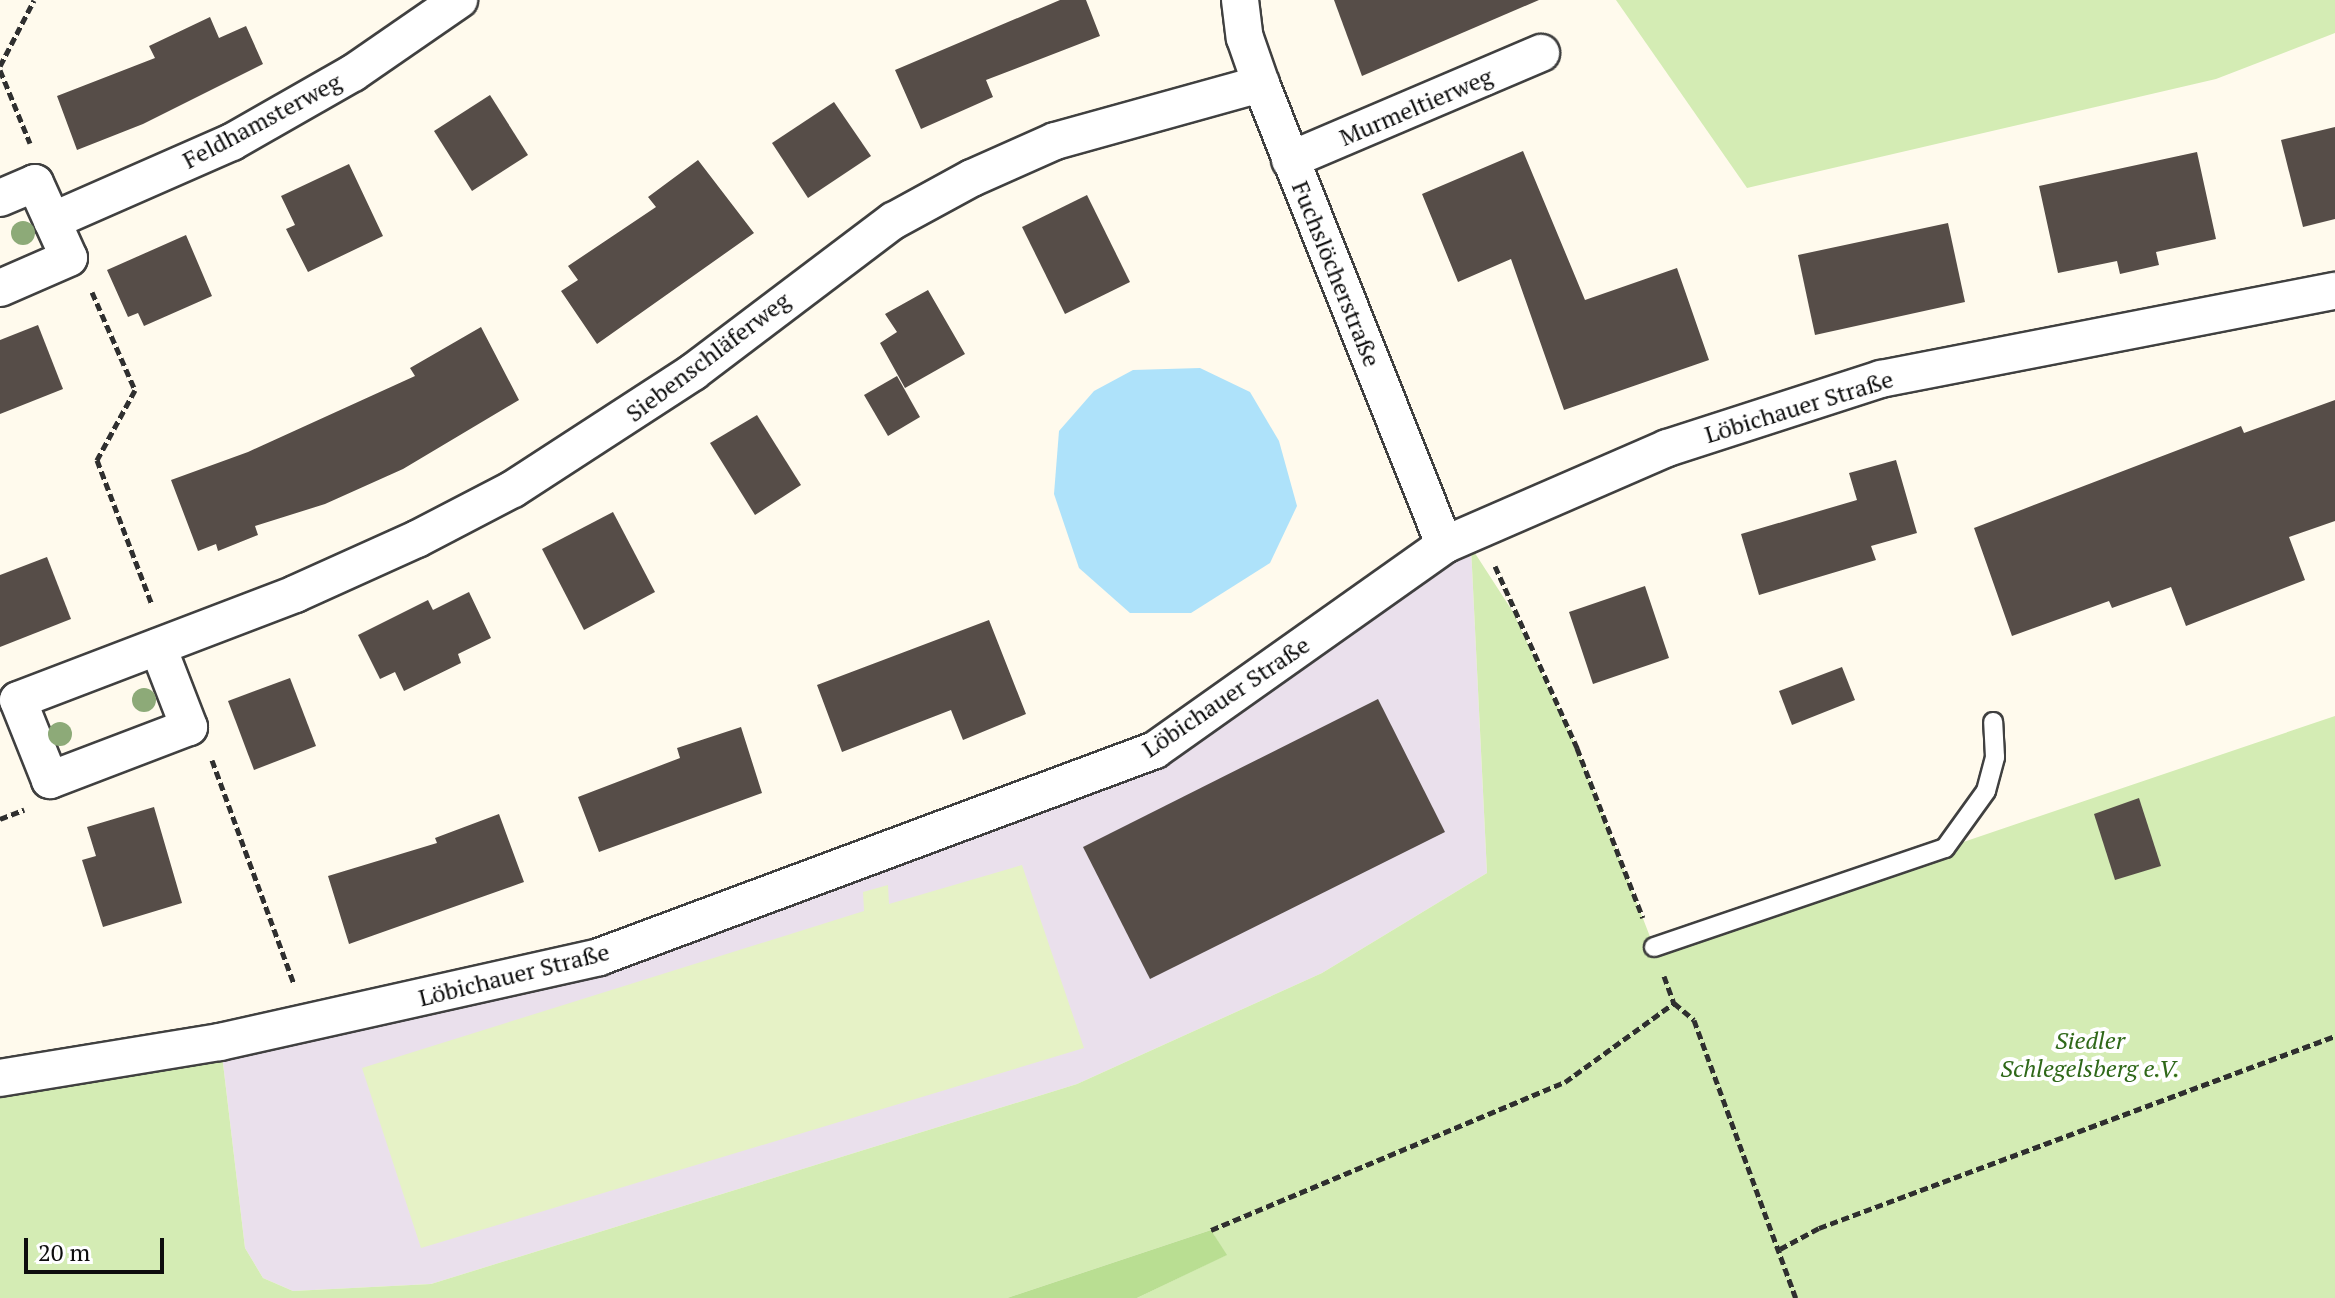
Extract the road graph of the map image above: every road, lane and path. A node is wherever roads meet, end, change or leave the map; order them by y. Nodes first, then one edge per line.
1 (34, 0) edge
2 (459, 0) edge
3 (1240, 0) edge
4 (1541, 53) dead end
5 (0, 68) edge
6 (1261, 84) junction
7 (1290, 160) junction
8 (35, 183) junction
9 (0, 198) edge
10 (52, 221) junction
11 (69, 258) junction
12 (0, 288) edge
13 (2335, 291) edge
14 (1479, 528) junction
15 (1444, 545) junction
16 (162, 645) junction
17 (1993, 722) dead end
18 (189, 727) junction
19 (1654, 947) junction
20 (1674, 1003) junction
21 (308, 1024) junction
22 (2335, 1036) edge
23 (0, 1078) edge
24 (1211, 1230) dead end
25 (1780, 1249) junction
26 (1796, 1298) edge

1 - 5 path
2 - 10 street, Feldhamsterweg
3 - 6 street, Fuchslöcherstraße
4 - 7 street, Murmeltierweg
5 - 8 path
6 - 7 street, Fuchslöcherstraße
6 - 16 street, Siebenschläferweg
7 - 15 street, Fuchslöcherstraße
8 - 9 street
8 - 10 street
10 - 11 street
11 - 12 street
11 - 16 path
13 - 14 street, Löbichauer Straße
14 - 15 street, Löbichauer Straße
14 - 19 path
15 - 21 street, Löbichauer Straße
16 - 18 street
16 - 18 street, Siebenschläferweg
17 - 19 lane
18 - 21 path
19 - 20 path
20 - 24 path
20 - 25 path
21 - 23 street, Löbichauer Straße
22 - 25 path
25 - 26 path

